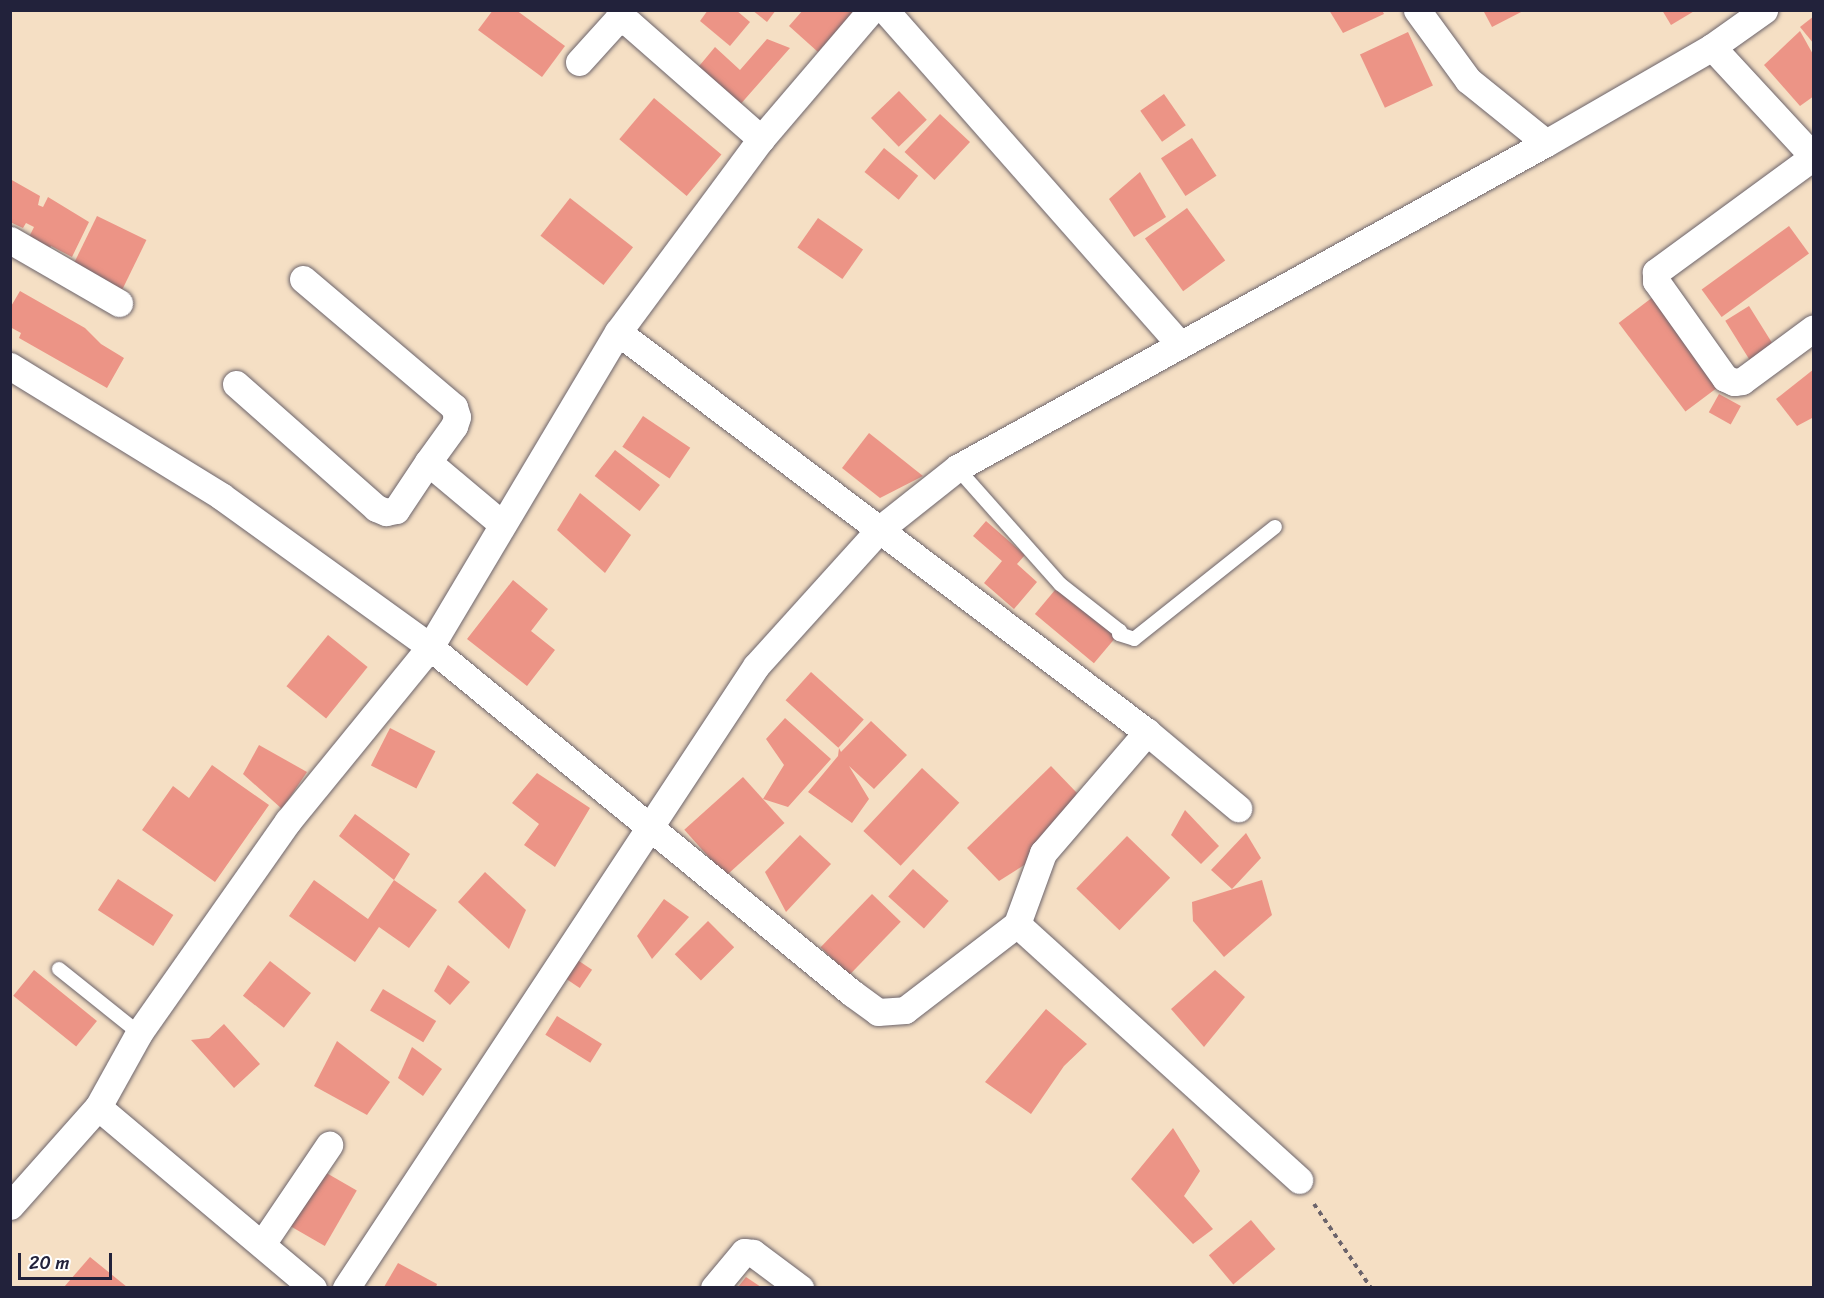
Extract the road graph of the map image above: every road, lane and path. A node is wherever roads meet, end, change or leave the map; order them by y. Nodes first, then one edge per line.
1 (871, 10) edge
2 (885, 10) edge
3 (1417, 10) edge
4 (1764, 10) edge
5 (1712, 46) junction
6 (579, 62) dead end
7 (761, 139) junction
8 (1546, 143) junction
9 (1813, 157) edge
10 (10, 240) edge
11 (303, 279) dead end
12 (119, 303) dead end
13 (1814, 328) edge
14 (618, 332) junction
15 (1179, 344) junction
16 (10, 366) edge
17 (236, 384) dead end
18 (428, 462) junction
19 (957, 468) junction
20 (502, 524) junction
21 (1275, 527) dead end
22 (880, 529) junction
23 (430, 647) junction
24 (1147, 732) junction
25 (1238, 808) dead end
26 (651, 828) junction
27 (1017, 924) junction
28 (59, 969) dead end
29 (139, 1033) junction
30 (98, 1107) junction
31 (329, 1145) dead end
32 (1299, 1180) joint
33 (10, 1206) edge
34 (262, 1244) junction
35 (313, 1287) edge
36 (346, 1287) edge
37 (714, 1287) edge
38 (800, 1287) edge
39 (1371, 1287) edge

1 - 7 street
2 - 15 street
3 - 8 street
4 - 5 street
5 - 8 street
5 - 9 street
6 - 7 street
7 - 14 street
8 - 15 street
9 - 13 street
10 - 12 street
11 - 18 street
14 - 20 street
14 - 22 street
15 - 19 street
16 - 23 street
17 - 18 street
18 - 20 street
19 - 21 lane
19 - 22 street
20 - 23 street
22 - 24 street
22 - 26 street
23 - 26 street
23 - 29 street
24 - 25 street
24 - 27 street
26 - 27 street
26 - 36 street
27 - 32 street
28 - 29 lane
29 - 30 street
30 - 33 street
30 - 34 street
31 - 34 street
32 - 39 path
34 - 35 street
37 - 38 street

